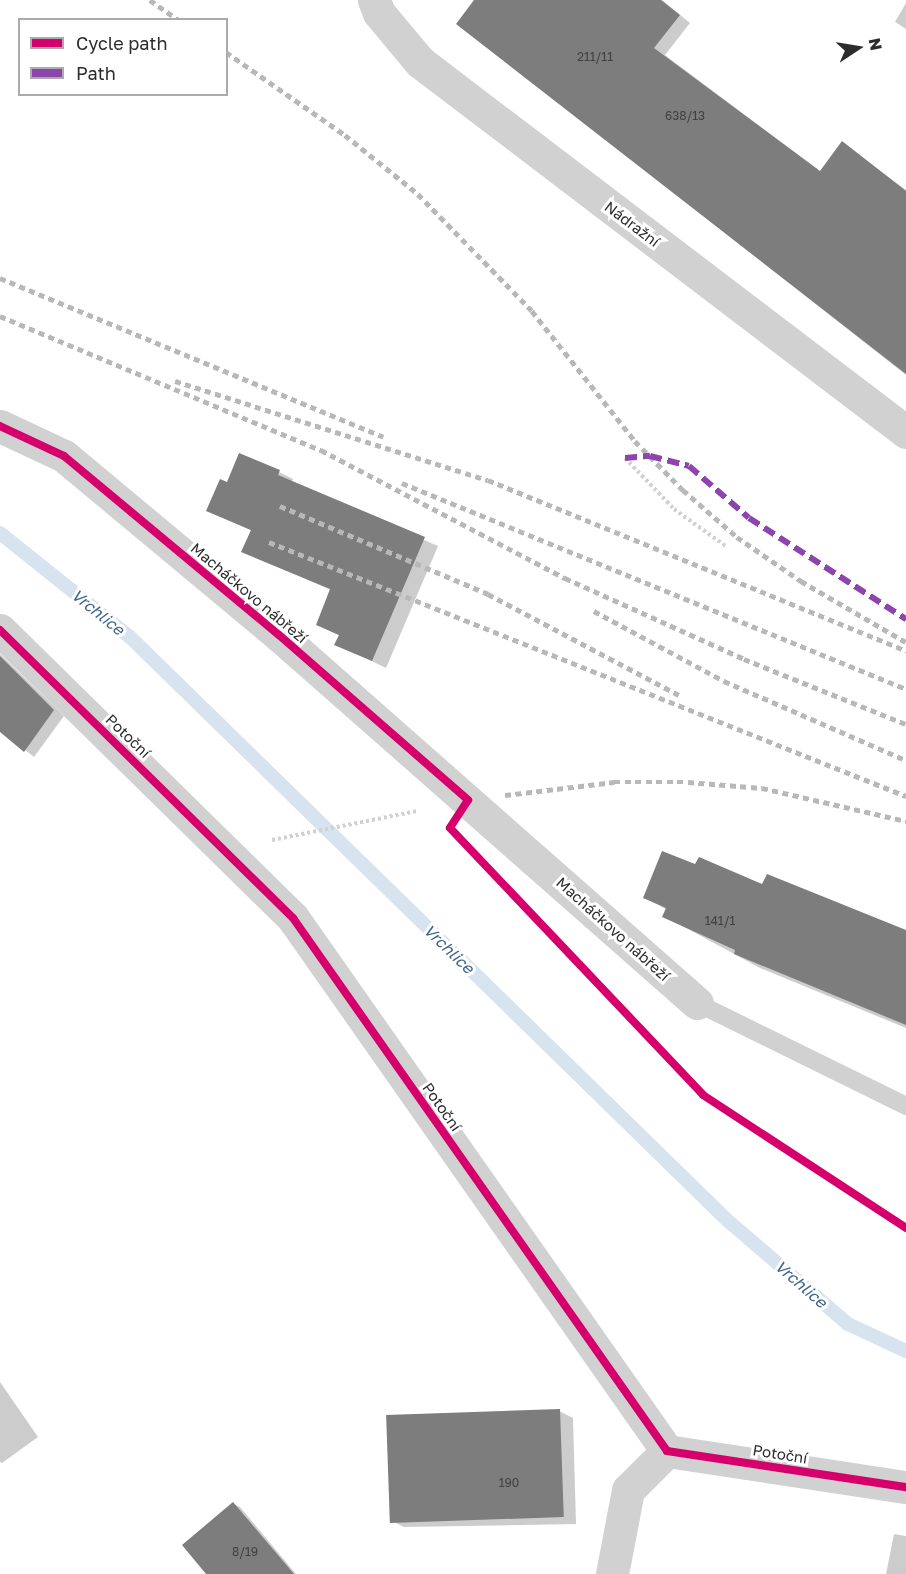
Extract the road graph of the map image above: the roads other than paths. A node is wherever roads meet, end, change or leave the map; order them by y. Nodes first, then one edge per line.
1 (374, 0) edge
2 (0, 426) edge
3 (906, 432) edge
4 (0, 630) edge
5 (697, 1003) joint
6 (906, 1106) edge
7 (667, 1451) junction
8 (906, 1487) edge
9 (612, 1574) edge

1 - 3 street, Nádražní
2 - 5 street, Macháčkovo nábřeží
4 - 7 street, Potoční
5 - 6 lane
7 - 8 street, Potoční
7 - 9 street

